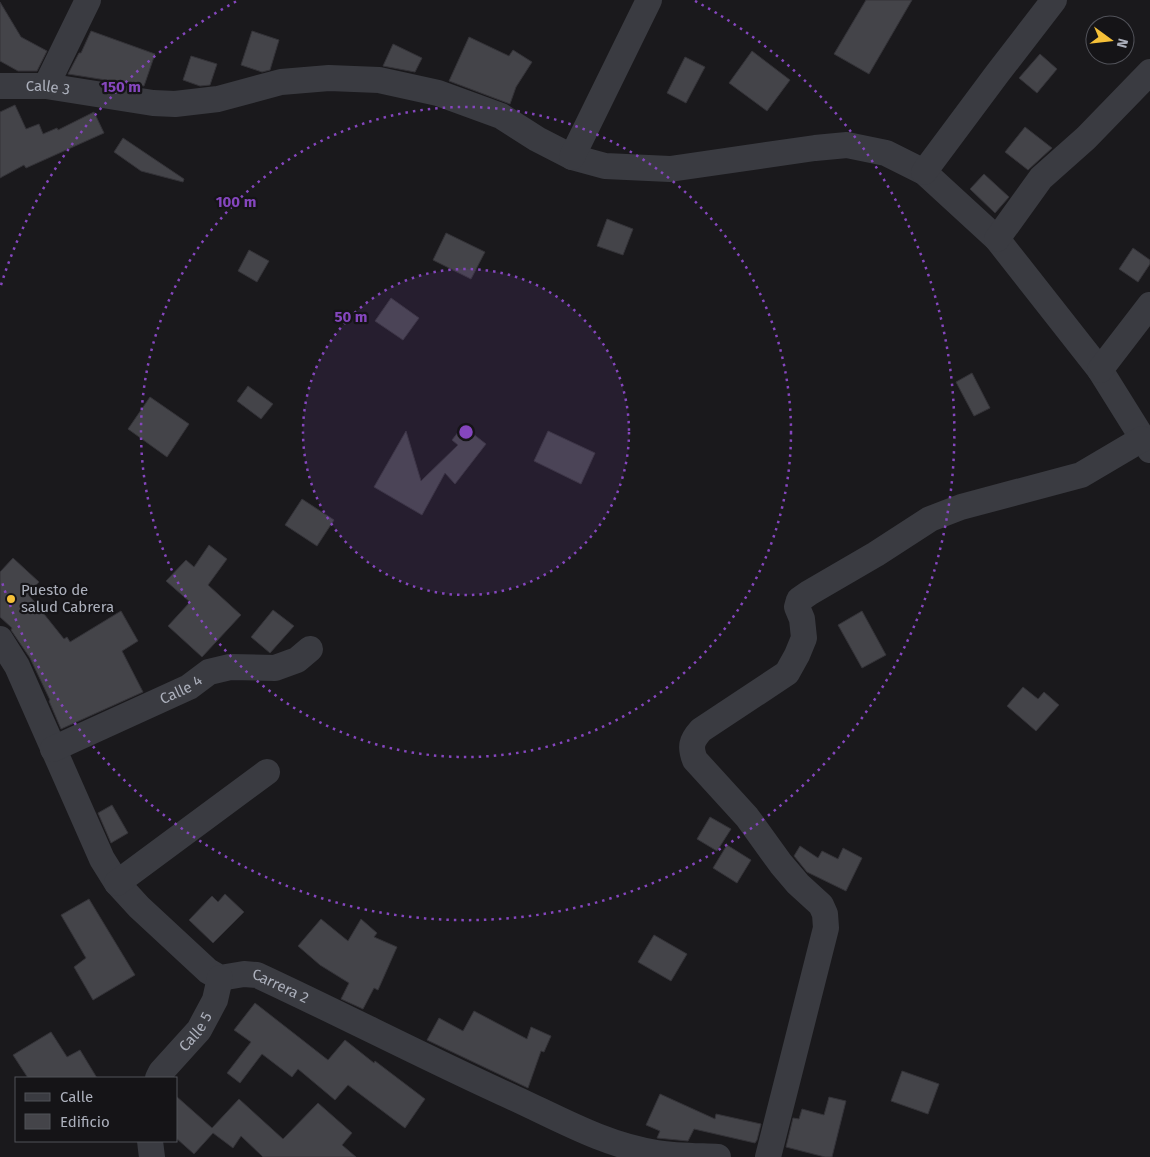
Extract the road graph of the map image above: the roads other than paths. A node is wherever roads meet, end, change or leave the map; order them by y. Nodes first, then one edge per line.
1 (88, 0) edge
2 (648, 0) edge
3 (1054, 0) edge
4 (1150, 72) edge
5 (0, 86) edge
6 (46, 86) junction
7 (572, 157) junction
8 (924, 172) junction
9 (997, 239) junction
10 (1150, 305) edge
11 (1100, 370) junction
12 (1146, 444) edge
13 (0, 639) edge
14 (310, 649) dead end
15 (53, 749) junction
16 (267, 772) dead end
17 (117, 883) junction
18 (220, 978) junction
19 (158, 1077) edge
20 (150, 1142) edge
21 (152, 1157) edge
22 (718, 1157) edge
23 (768, 1157) edge

1 - 6 street
2 - 7 street
3 - 8 street
4 - 9 street
5 - 6 street, Calle 3
6 - 7 street, Calle 3
7 - 8 street, Calle 3
8 - 9 street, Calle 3
9 - 11 street, Calle 3
10 - 11 street
11 - 12 street, Calle 3
12 - 23 street
13 - 15 street
14 - 15 street, Calle 4
15 - 17 street
16 - 17 street
17 - 18 street
18 - 19 street, Calle 5
18 - 22 street, Carrera 2
20 - 21 street

